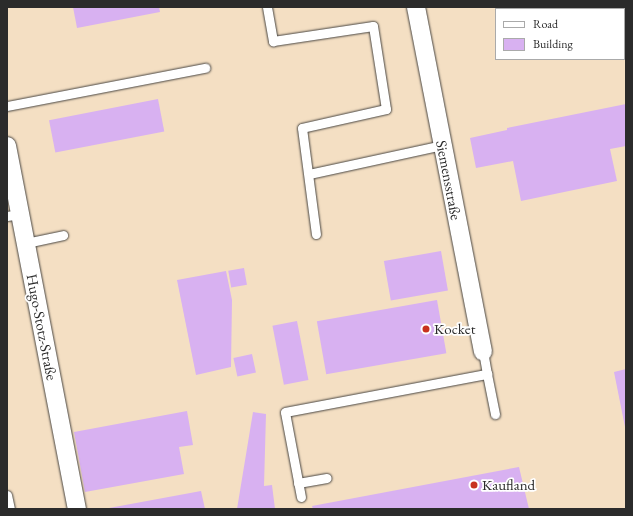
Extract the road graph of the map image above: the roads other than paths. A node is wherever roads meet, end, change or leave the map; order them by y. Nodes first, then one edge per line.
1 (267, 7) edge
2 (416, 7) edge
3 (205, 68) dead end
4 (7, 106) edge
5 (442, 145) junction
6 (7, 146) edge
7 (308, 174) junction
8 (14, 215) edge
9 (316, 234) dead end
10 (64, 235) dead end
11 (26, 242) junction
12 (483, 352) joint
13 (488, 374) junction
14 (495, 414) dead end
15 (327, 478) dead end
16 (298, 483) junction
17 (7, 495) edge
18 (301, 497) dead end
19 (10, 509) edge
20 (77, 509) edge

1 - 7 lane
2 - 5 street, Siemensstraße
3 - 4 lane
5 - 7 lane
5 - 12 street, Siemensstraße
6 - 8 street, Hugo-Stotz-Straße
7 - 9 lane
8 - 11 street, Hugo-Stotz-Straße
10 - 11 lane
11 - 20 street, Hugo-Stotz-Straße
12 - 13 lane
13 - 14 lane
13 - 16 lane
15 - 16 lane
16 - 18 lane
17 - 19 lane

